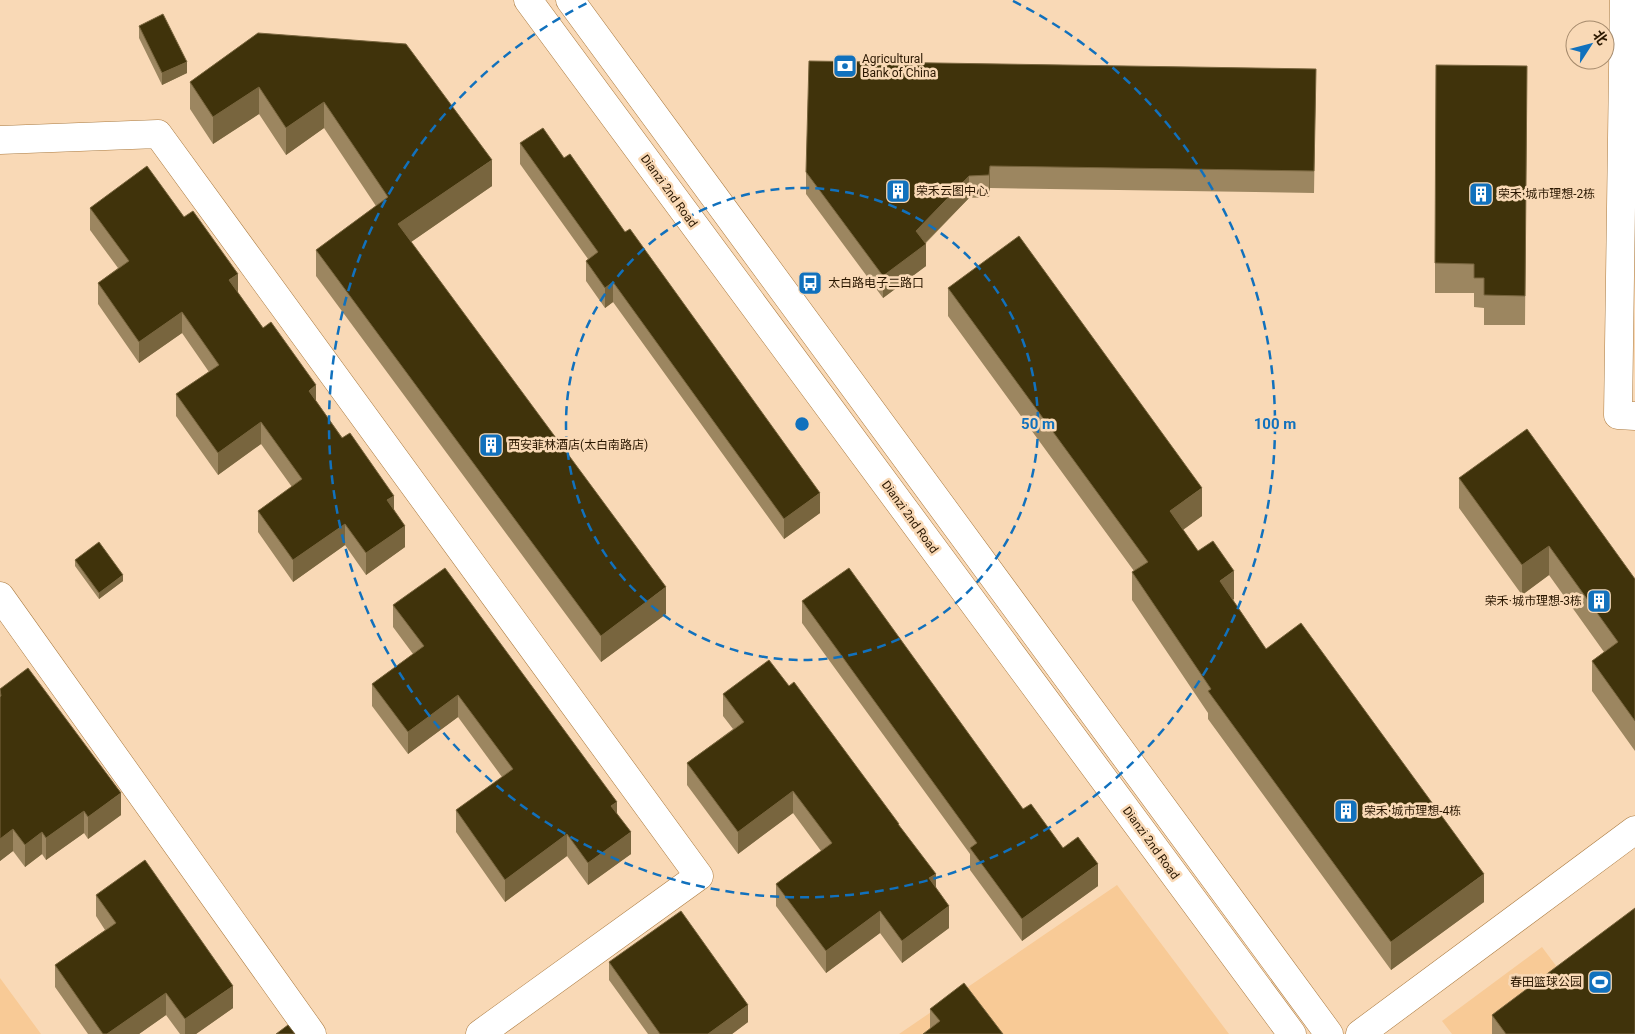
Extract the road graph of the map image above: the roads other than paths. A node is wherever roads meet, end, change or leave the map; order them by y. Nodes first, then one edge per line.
1 (528, 0) edge
2 (570, 0) edge
3 (1624, 0) edge
4 (0, 140) edge
5 (1635, 416) edge
6 (0, 596) edge
7 (1635, 830) edge
8 (312, 1034) edge
9 (480, 1034) edge
10 (1292, 1034) edge
11 (1329, 1034) edge
12 (1360, 1034) edge

1 - 10 street, Dianzi 2nd Road
2 - 11 street
3 - 5 street
4 - 9 street
6 - 8 street
7 - 12 street

